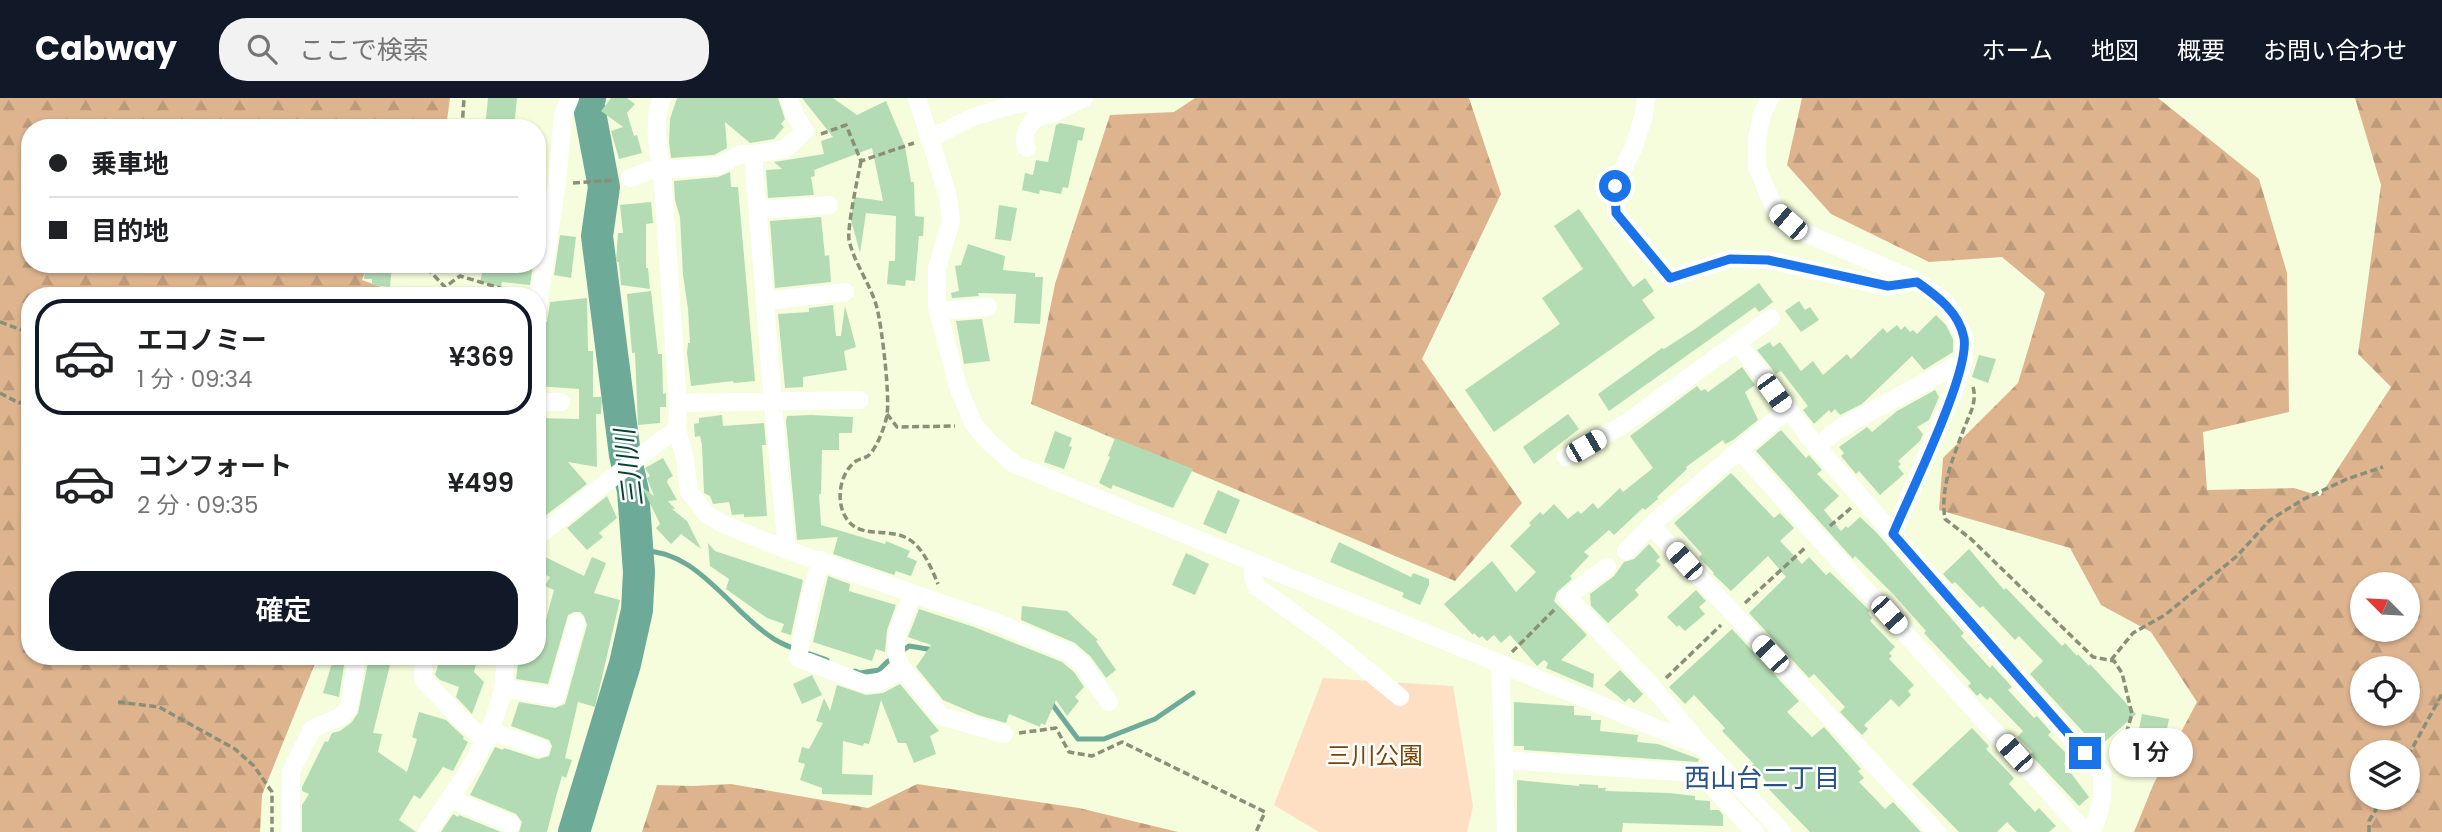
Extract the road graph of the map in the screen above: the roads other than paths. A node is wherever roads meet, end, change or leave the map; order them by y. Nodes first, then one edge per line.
1 (570, 98) edge
2 (662, 98) edge
3 (789, 98) edge
4 (917, 98) edge
5 (1063, 98) edge
6 (1084, 98) edge
7 (1646, 98) edge
8 (1770, 98) edge
9 (931, 138) junction
10 (1027, 148) dead end
11 (753, 154) junction
12 (661, 168) junction
13 (630, 178) road end
14 (829, 205) dead end
15 (758, 210) junction
16 (546, 252) edge
17 (1917, 282) junction
18 (845, 292) dead end
19 (766, 300) junction
20 (988, 307) dead end
21 (938, 311) junction
22 (1771, 318) dead end
23 (1737, 342) junction
24 (1961, 368) junction
25 (860, 400) dead end
26 (546, 402) edge
27 (561, 402) dead end
28 (678, 403) junction
29 (773, 403) junction
30 (1787, 410) junction
31 (677, 429) junction
32 (1817, 447) junction
33 (1739, 450) junction
34 (1566, 457) dead end
35 (1651, 525) junction
36 (546, 530) edge
37 (1893, 534) junction
38 (787, 550) junction
39 (1626, 551) dead end
40 (821, 560) junction
41 (1253, 562) junction
42 (1606, 567) dead end
43 (913, 594) junction
44 (576, 624) dead end
45 (898, 658) junction
46 (1500, 663) junction
47 (356, 665) edge
48 (424, 665) edge
49 (504, 665) edge
50 (503, 688) junction
51 (1400, 697) dead end
52 (1109, 702) dead end
53 (1004, 734) road end
54 (487, 736) junction
55 (1703, 747) junction
56 (541, 748) dead end
57 (1503, 760) junction
58 (450, 799) junction
59 (510, 824) dead end
60 (291, 832) edge
61 (427, 832) edge
62 (1506, 832) edge
63 (1755, 832) edge
64 (1782, 832) edge
65 (1937, 832) edge
66 (2085, 832) edge
67 (2091, 832) edge

1 - 16 street
2 - 12 street
3 - 11 street
4 - 9 street
5 - 9 street
6 - 10 street
7 - 17 street
8 - 17 street
9 - 21 street
11 - 12 street
11 - 15 street
12 - 13 street
12 - 28 street
14 - 15 street
15 - 19 street
17 - 24 street
18 - 19 street
19 - 29 street
20 - 21 street
21 - 41 street
22 - 23 street
23 - 30 street
23 - 34 street
24 - 32 street
24 - 37 street
25 - 29 street
26 - 27 street
28 - 29 street
28 - 31 street
29 - 38 street
30 - 32 street
30 - 33 street
31 - 36 street
31 - 38 street
32 - 37 street
33 - 35 street
33 - 66 street
35 - 39 street
35 - 65 street
37 - 67 street
38 - 40 street
40 - 43 street
40 - 45 street
41 - 46 street
41 - 51 street
42 - 55 street
43 - 45 street
43 - 52 street
44 - 50 street
45 - 53 street
46 - 55 street
46 - 57 street
47 - 60 street
48 - 54 street
49 - 50 street
50 - 54 street
54 - 56 street
54 - 58 street
55 - 64 street
57 - 62 street
57 - 63 street
58 - 59 street
58 - 61 street

